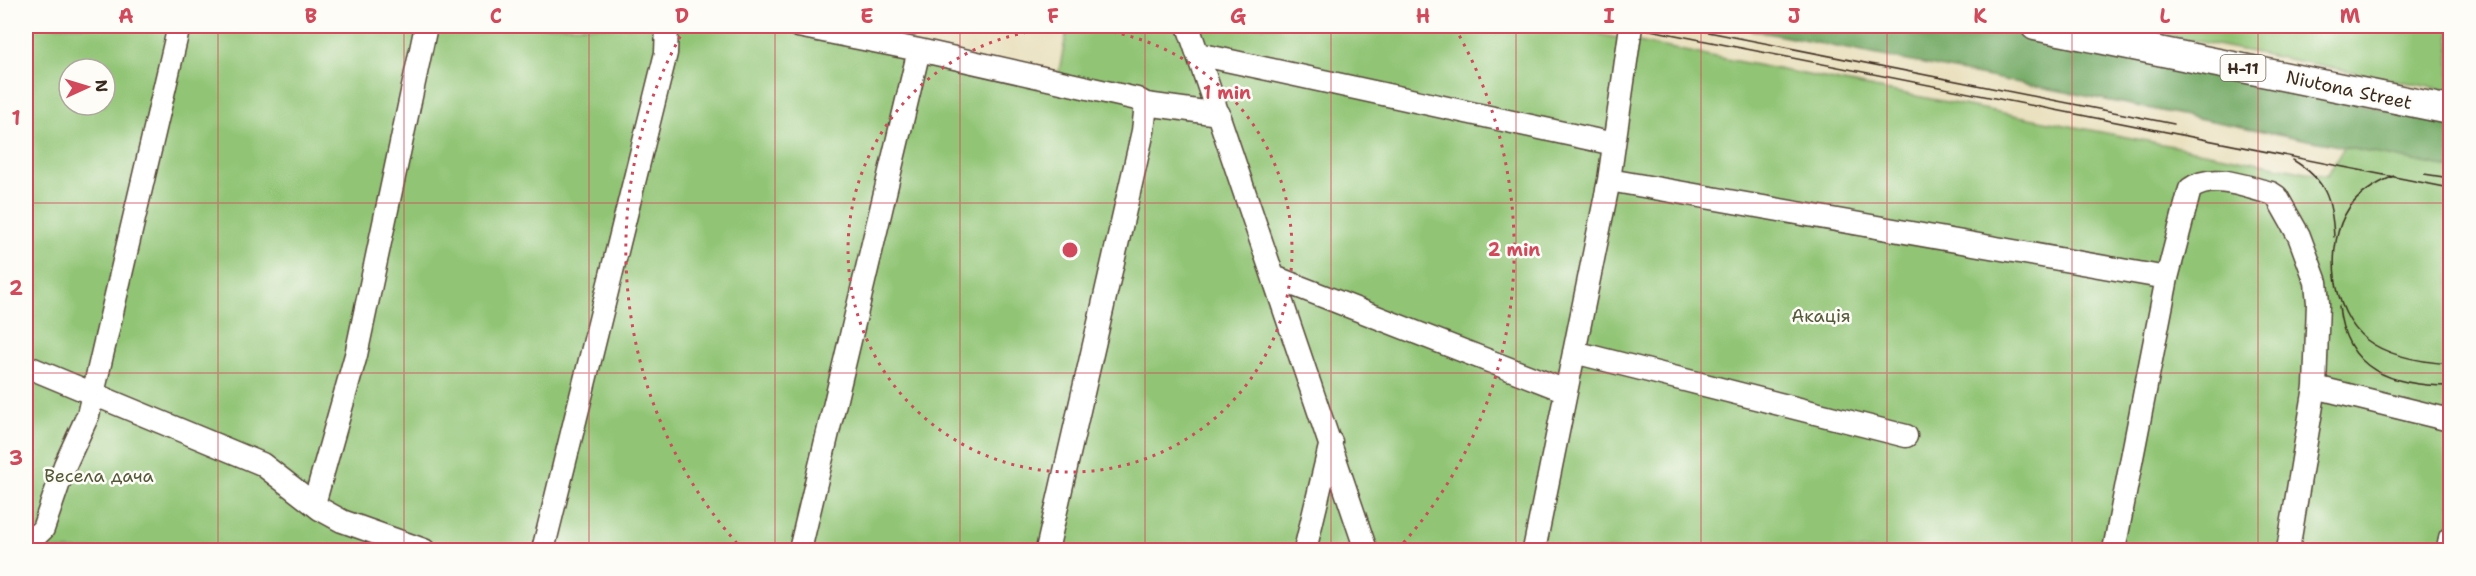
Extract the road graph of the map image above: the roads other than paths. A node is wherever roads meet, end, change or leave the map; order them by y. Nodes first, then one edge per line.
1 (179, 26) edge
2 (426, 26) edge
3 (668, 26) edge
4 (798, 26) edge
5 (1188, 26) edge
6 (1631, 26) edge
7 (2035, 26) edge
8 (919, 50) junction
9 (1198, 54) junction
10 (1146, 104) junction
11 (2451, 110) edge
12 (1218, 114) junction
13 (1614, 144) junction
14 (1609, 180) junction
15 (1274, 277) junction
16 (2167, 278) junction
17 (1574, 352) junction
18 (26, 366) edge
19 (2315, 387) junction
20 (1566, 391) junction
21 (93, 394) junction
22 (2451, 420) edge
23 (1906, 436) dead end
24 (1331, 442) junction
25 (314, 504) junction
26 (2451, 538) edge
27 (26, 544) edge
28 (424, 550) edge
29 (543, 550) edge
30 (800, 550) edge
31 (1047, 550) edge
32 (1305, 550) edge
33 (1366, 550) edge
34 (1539, 550) edge
35 (2114, 550) edge
36 (2288, 550) edge
37 (2448, 550) edge

1 - 21 street
2 - 25 street
3 - 29 street
4 - 8 street
5 - 9 street
6 - 13 street
7 - 11 main road, Niutona Street / Н-11
8 - 10 street
8 - 30 street
9 - 12 street
9 - 13 street
10 - 12 street
10 - 31 street
12 - 15 street
13 - 14 street
14 - 16 street
14 - 17 street
15 - 20 street
15 - 24 street
16 - 19 street
16 - 35 street
17 - 20 street
17 - 23 street
18 - 21 street
19 - 22 street
19 - 36 street
20 - 34 street
21 - 25 street
21 - 27 street
24 - 32 street
24 - 33 street
25 - 28 street
26 - 37 street

